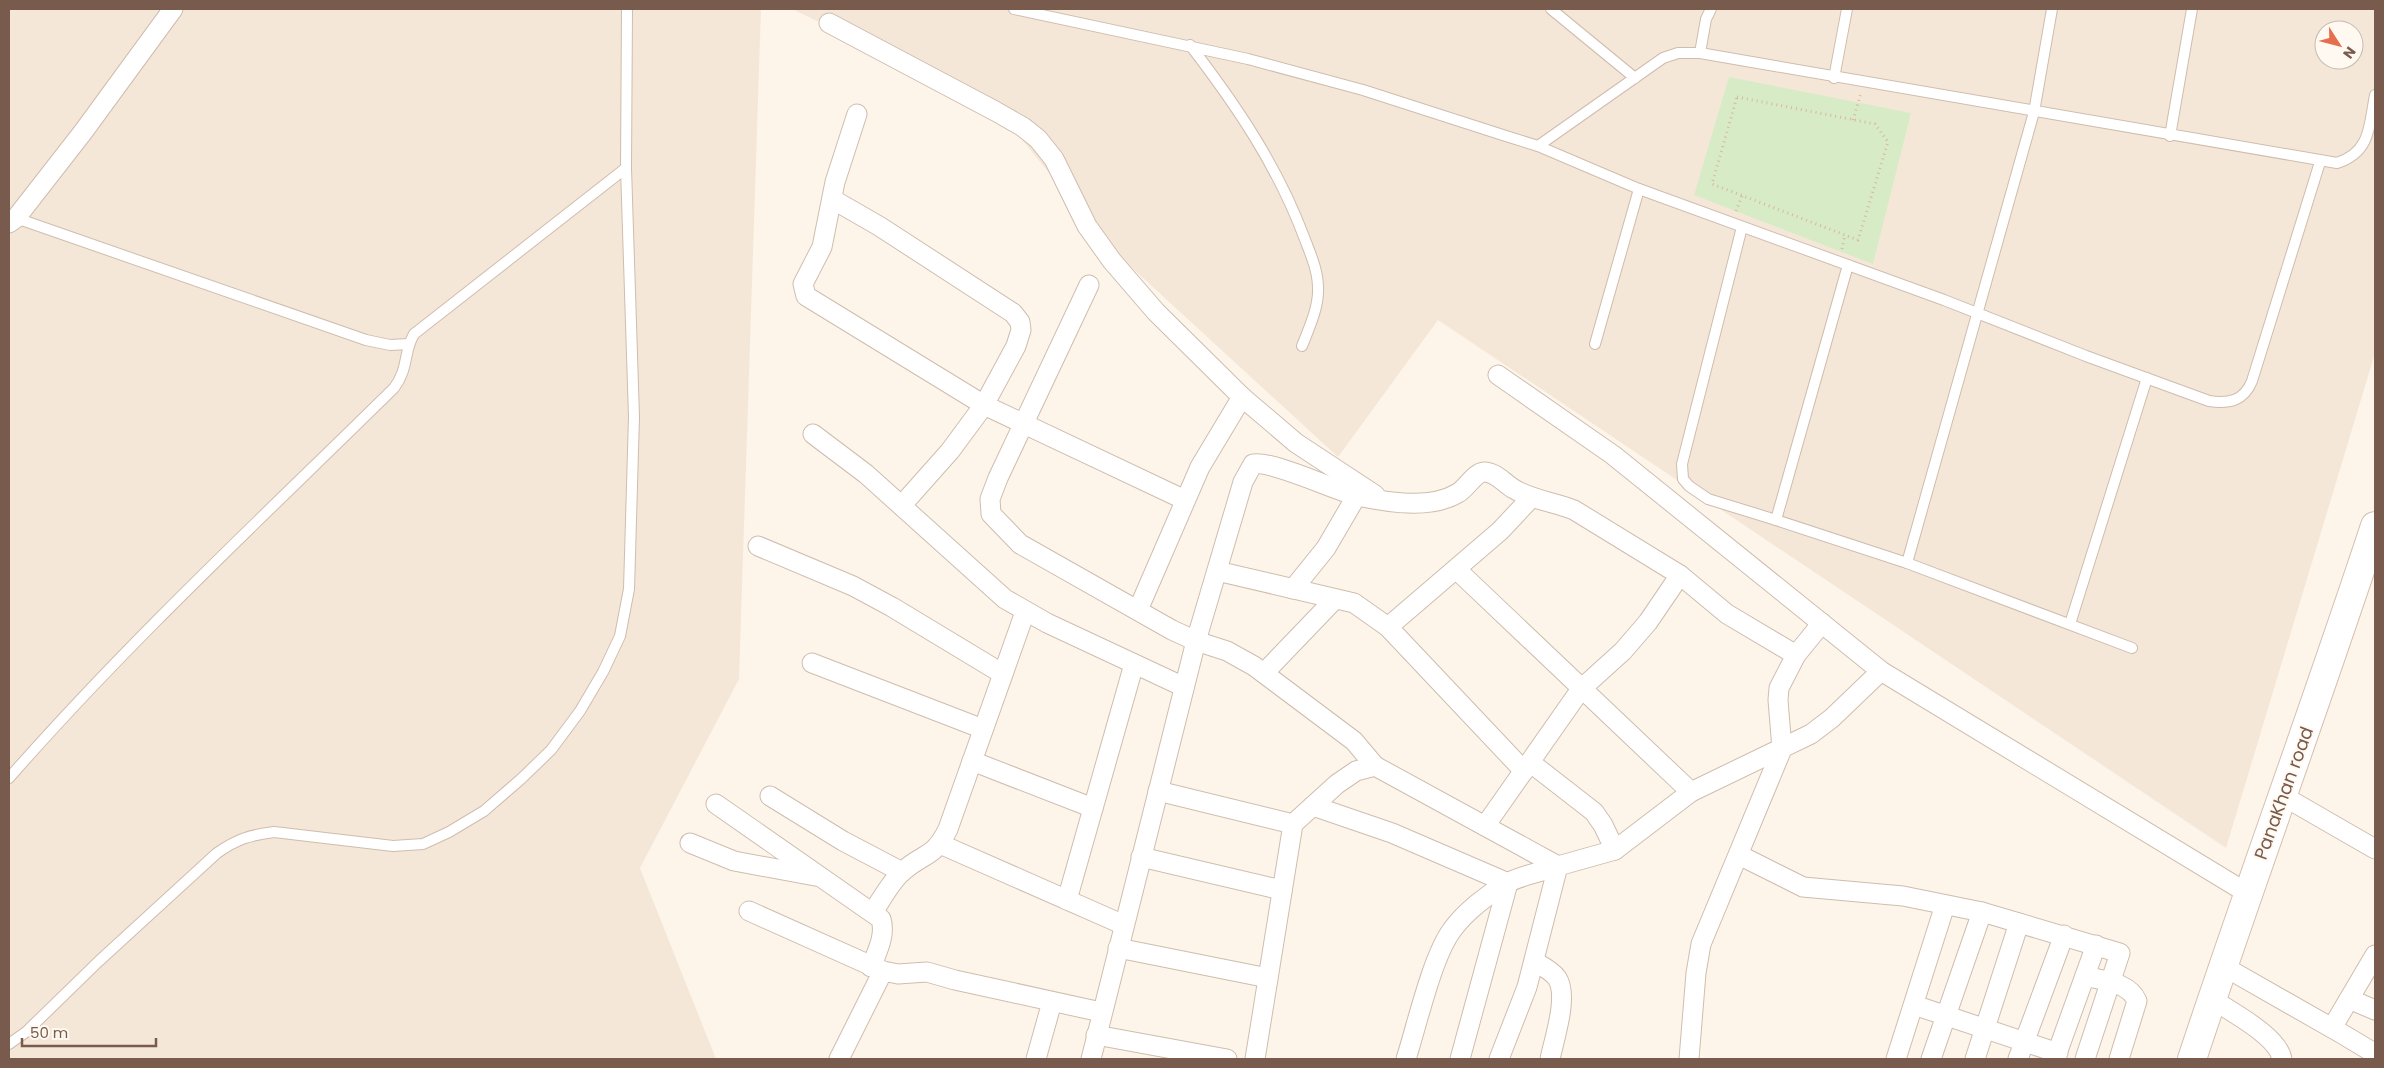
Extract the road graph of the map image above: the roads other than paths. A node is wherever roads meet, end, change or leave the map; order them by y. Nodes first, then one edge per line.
1 (173, 9) edge
2 (627, 9) edge
3 (1014, 9) edge
4 (1551, 9) edge
5 (1711, 9) edge
6 (1847, 9) edge
7 (2052, 9) edge
8 (2192, 9) edge
9 (1054, 13) edge
10 (830, 23) dead end
11 (1190, 45) junction
12 (1700, 53) junction
13 (1635, 78) junction
14 (1834, 78) junction
15 (2375, 95) edge
16 (2034, 112) junction
17 (857, 114) dead end
18 (2170, 136) junction
19 (1538, 146) junction
20 (2320, 162) junction
21 (626, 168) junction
22 (1639, 189) junction
23 (832, 198) junction
24 (12, 220) edge
25 (1742, 226) junction
26 (1848, 265) junction
27 (1089, 285) dead end
28 (1978, 313) junction
29 (409, 344) junction
30 (1595, 344) dead end
31 (1302, 346) dead end
32 (1498, 375) dead end
33 (2147, 378) junction
34 (1242, 397) junction
35 (984, 405) junction
36 (1022, 423) junction
37 (813, 434) dead end
38 (1356, 496) junction
39 (1532, 498) junction
40 (1185, 500) junction
41 (1384, 501) junction
42 (902, 505) junction
43 (1776, 520) junction
44 (2375, 526) edge
45 (758, 546) dead end
46 (1907, 563) junction
47 (1456, 569) junction
48 (1217, 571) junction
49 (1680, 575) junction
50 (1293, 589) junction
51 (1334, 598) junction
52 (1138, 610) junction
53 (1025, 612) junction
54 (1822, 623) junction
55 (2070, 624) junction
56 (1388, 627) junction
57 (1196, 641) junction
58 (2132, 648) dead end
59 (1796, 655) junction
60 (812, 662) dead end
61 (1134, 664) junction
62 (1881, 671) junction
63 (1264, 673) junction
64 (1003, 674) junction
65 (1184, 687) junction
66 (1581, 689) junction
67 (984, 729) junction
68 (1782, 749) junction
69 (972, 761) junction
70 (1375, 766) junction
71 (1527, 767) junction
72 (9, 778) edge
73 (1158, 791) junction
74 (1691, 792) junction
75 (770, 796) dead end
76 (2283, 796) junction
77 (716, 804) dead end
78 (1313, 806) junction
79 (1093, 808) junction
80 (1293, 824) junction
81 (1485, 826) junction
82 (690, 843) dead end
83 (940, 844) junction
84 (2375, 849) edge
85 (1615, 850) junction
86 (1739, 855) junction
87 (1141, 857) junction
88 (1558, 866) junction
89 (902, 872) junction
90 (824, 878) junction
91 (1508, 883) junction
92 (1282, 890) junction
93 (2247, 894) junction
94 (1067, 900) junction
95 (1945, 905) junction
96 (749, 911) dead end
97 (873, 912) junction
98 (1982, 912) junction
99 (2019, 923) junction
100 (1124, 925) junction
101 (2064, 935) junction
102 (2096, 945) junction
103 (1118, 948) junction
104 (2375, 955) edge
105 (1535, 962) junction
106 (2222, 966) junction
107 (877, 969) junction
108 (2085, 976) junction
109 (1268, 978) junction
110 (2111, 983) junction
111 (2212, 998) junction
112 (2349, 999) junction
113 (1052, 1002) junction
114 (1914, 1005) junction
115 (2375, 1010) edge
116 (1102, 1012) junction
117 (1947, 1016) junction
118 (2332, 1028) junction
119 (1985, 1029) junction
120 (1096, 1035) junction
121 (9, 1044) edge
122 (1136, 1051) edge
123 (2021, 1051) edge
124 (2057, 1056) edge
125 (2375, 1056) edge
126 (2285, 1058) edge
127 (839, 1059) edge
128 (1036, 1059) edge
129 (1091, 1059) edge
130 (1228, 1059) edge
131 (1255, 1059) edge
132 (1406, 1059) edge
133 (1460, 1059) edge
134 (1499, 1059) edge
135 (1550, 1059) edge
136 (1689, 1059) edge
137 (1896, 1059) edge
138 (1932, 1059) edge
139 (1975, 1059) edge
140 (2085, 1059) edge
141 (2119, 1059) edge
142 (2192, 1059) edge

1 - 24 street
2 - 21 lane
3 - 9 lane
4 - 13 lane
5 - 12 lane
6 - 14 lane
7 - 16 lane
8 - 18 lane
9 - 11 lane
10 - 34 street
11 - 19 lane
11 - 31 lane
12 - 13 lane
12 - 14 lane
13 - 19 lane
14 - 16 lane
15 - 20 lane
16 - 18 lane
16 - 28 lane
17 - 23 street
18 - 20 lane
19 - 22 lane
20 - 33 lane
21 - 29 lane
21 - 121 lane
22 - 25 lane
22 - 30 lane
23 - 35 street
23 - 35 street
24 - 29 lane
25 - 26 lane
25 - 43 lane
26 - 28 lane
26 - 43 lane
27 - 36 street
28 - 33 lane
28 - 46 lane
29 - 72 lane
32 - 54 street
33 - 55 lane
34 - 40 street
34 - 41 street
35 - 36 street
35 - 42 street
36 - 40 street
36 - 52 street
37 - 42 street
38 - 41 street
38 - 48 street
38 - 50 street
39 - 41 street
39 - 47 street
39 - 49 street
40 - 52 street
42 - 53 street
43 - 46 lane
44 - 76 street, PanaKhan road
45 - 64 street
46 - 55 lane
47 - 56 street
47 - 66 street
48 - 50 street
48 - 57 street
49 - 59 street
49 - 66 street
50 - 51 street
51 - 56 street
51 - 63 street
52 - 57 street
53 - 61 street
53 - 64 street
54 - 59 street
54 - 62 street
55 - 58 lane
56 - 71 street
57 - 63 street
57 - 65 street
59 - 68 street
60 - 67 street
61 - 65 street
61 - 79 street
62 - 68 street
62 - 93 street
63 - 70 street
64 - 67 street
65 - 73 street
66 - 71 street
66 - 74 street
67 - 69 street
68 - 74 street
68 - 86 street
69 - 79 street
69 - 83 street
70 - 78 street
70 - 81 street
71 - 81 street
71 - 85 street
73 - 80 street
73 - 87 street
74 - 85 street
75 - 89 street
76 - 84 street
76 - 93 street, PanaKhan road
77 - 90 street
78 - 80 street
78 - 91 street
79 - 94 street
80 - 92 street
81 - 88 street
82 - 90 street
83 - 89 street
83 - 94 street
85 - 88 street
86 - 95 street
86 - 136 street
87 - 92 street
87 - 100 street
88 - 91 street
88 - 105 street
89 - 97 street
90 - 97 street
91 - 132 street
91 - 133 street
92 - 109 street
93 - 106 street, PanaKhan road
94 - 100 street
95 - 98 street
95 - 114 street
96 - 107 street
97 - 107 street
98 - 99 street
98 - 117 street
99 - 101 street
99 - 119 street
100 - 103 street
101 - 102 street
101 - 123 street
102 - 108 street
102 - 110 street
103 - 109 street
103 - 116 street
104 - 112 street
105 - 134 street
105 - 135 street
106 - 111 street, PanaKhan road
106 - 118 street
107 - 113 street
107 - 127 street
108 - 110 street
108 - 124 street
109 - 131 street
110 - 140 street
110 - 141 street
111 - 126 street
111 - 142 street, PanaKhan road
112 - 115 street
112 - 118 street
113 - 116 street
113 - 128 street
114 - 117 street
114 - 137 street
116 - 120 street
117 - 119 street
117 - 138 street
118 - 125 street
119 - 123 street
119 - 139 street
120 - 122 street
120 - 129 street
122 - 130 street
123 - 124 street

